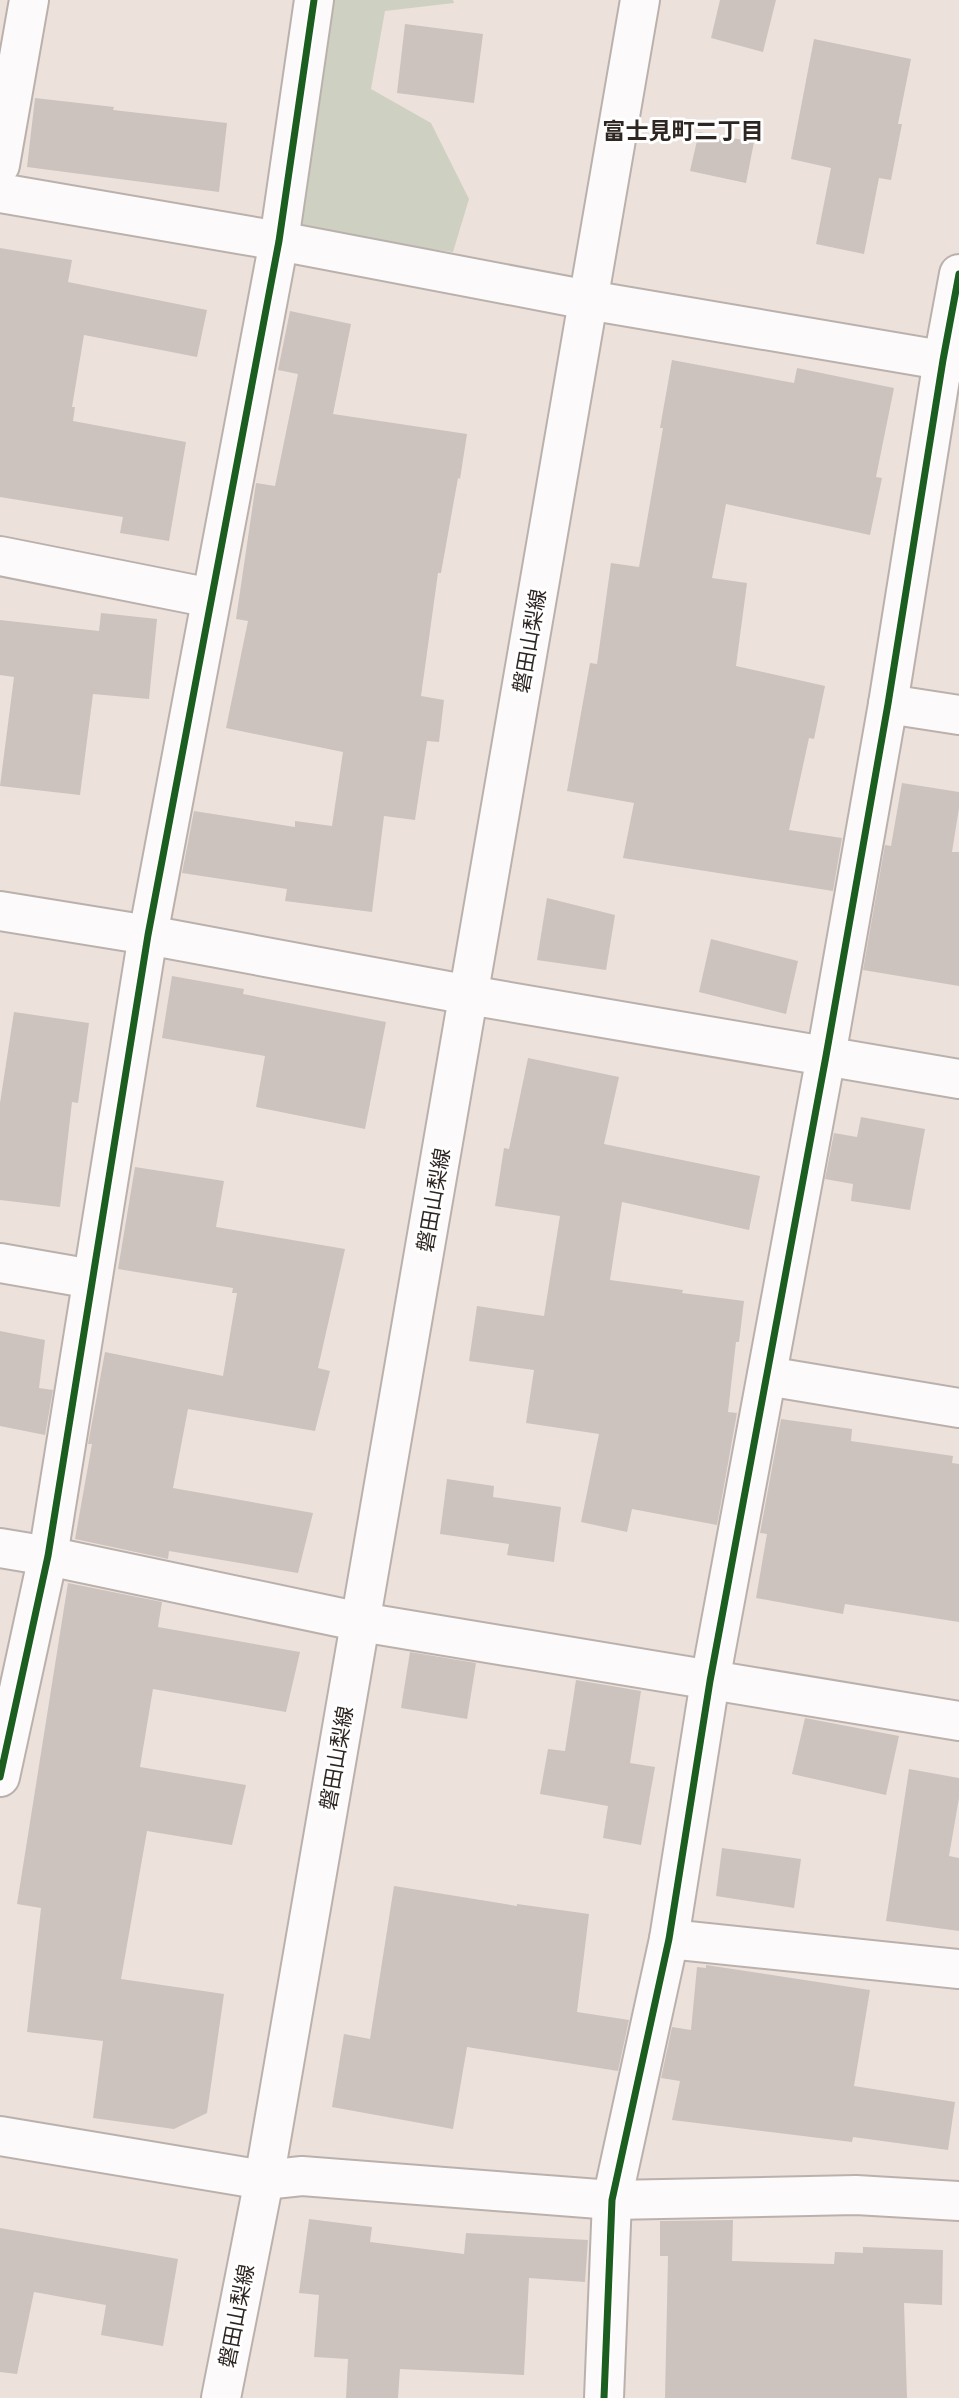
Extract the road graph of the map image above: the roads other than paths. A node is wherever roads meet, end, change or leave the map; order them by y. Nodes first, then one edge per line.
1 (29, 0) edge
2 (314, 0) edge
3 (640, 0) edge
4 (0, 164) edge
5 (0, 192) edge
6 (279, 241) junction
7 (959, 274) edge
8 (588, 300) junction
9 (951, 362) edge
10 (0, 556) edge
11 (211, 598) junction
12 (888, 704) junction
13 (959, 715) edge
14 (0, 911) edge
15 (148, 935) junction
16 (469, 995) junction
17 (826, 1056) junction
18 (959, 1079) edge
19 (0, 1263) edge
20 (92, 1279) junction
21 (767, 1376) junction
22 (959, 1408) edge
23 (0, 1548) edge
24 (48, 1556) junction
25 (361, 1622) junction
26 (709, 1681) junction
27 (959, 1721) edge
28 (0, 1777) edge
29 (669, 1938) junction
30 (959, 1969) edge
31 (0, 2136) edge
32 (264, 2180) junction
33 (612, 2200) junction
34 (959, 2201) edge
35 (221, 2398) edge
36 (604, 2398) edge

1 - 4 street
2 - 6 street
3 - 8 street, 磐田山梨線
5 - 6 street
6 - 8 street
6 - 11 street
7 - 9 street
8 - 9 street
8 - 16 street, 磐田山梨線
9 - 12 street
10 - 11 street
11 - 15 street
12 - 13 street
12 - 17 street
14 - 15 street
15 - 16 street
15 - 20 street
16 - 17 street
16 - 25 street, 磐田山梨線
17 - 18 street
17 - 21 street
19 - 20 street
20 - 24 street
21 - 22 street
21 - 26 street
23 - 24 street
24 - 25 street
24 - 28 street
25 - 26 street
25 - 32 street, 磐田山梨線
26 - 27 street
26 - 29 street
29 - 30 street
29 - 33 street
31 - 32 street
32 - 33 street
32 - 35 street, 磐田山梨線
33 - 34 street
33 - 36 street

